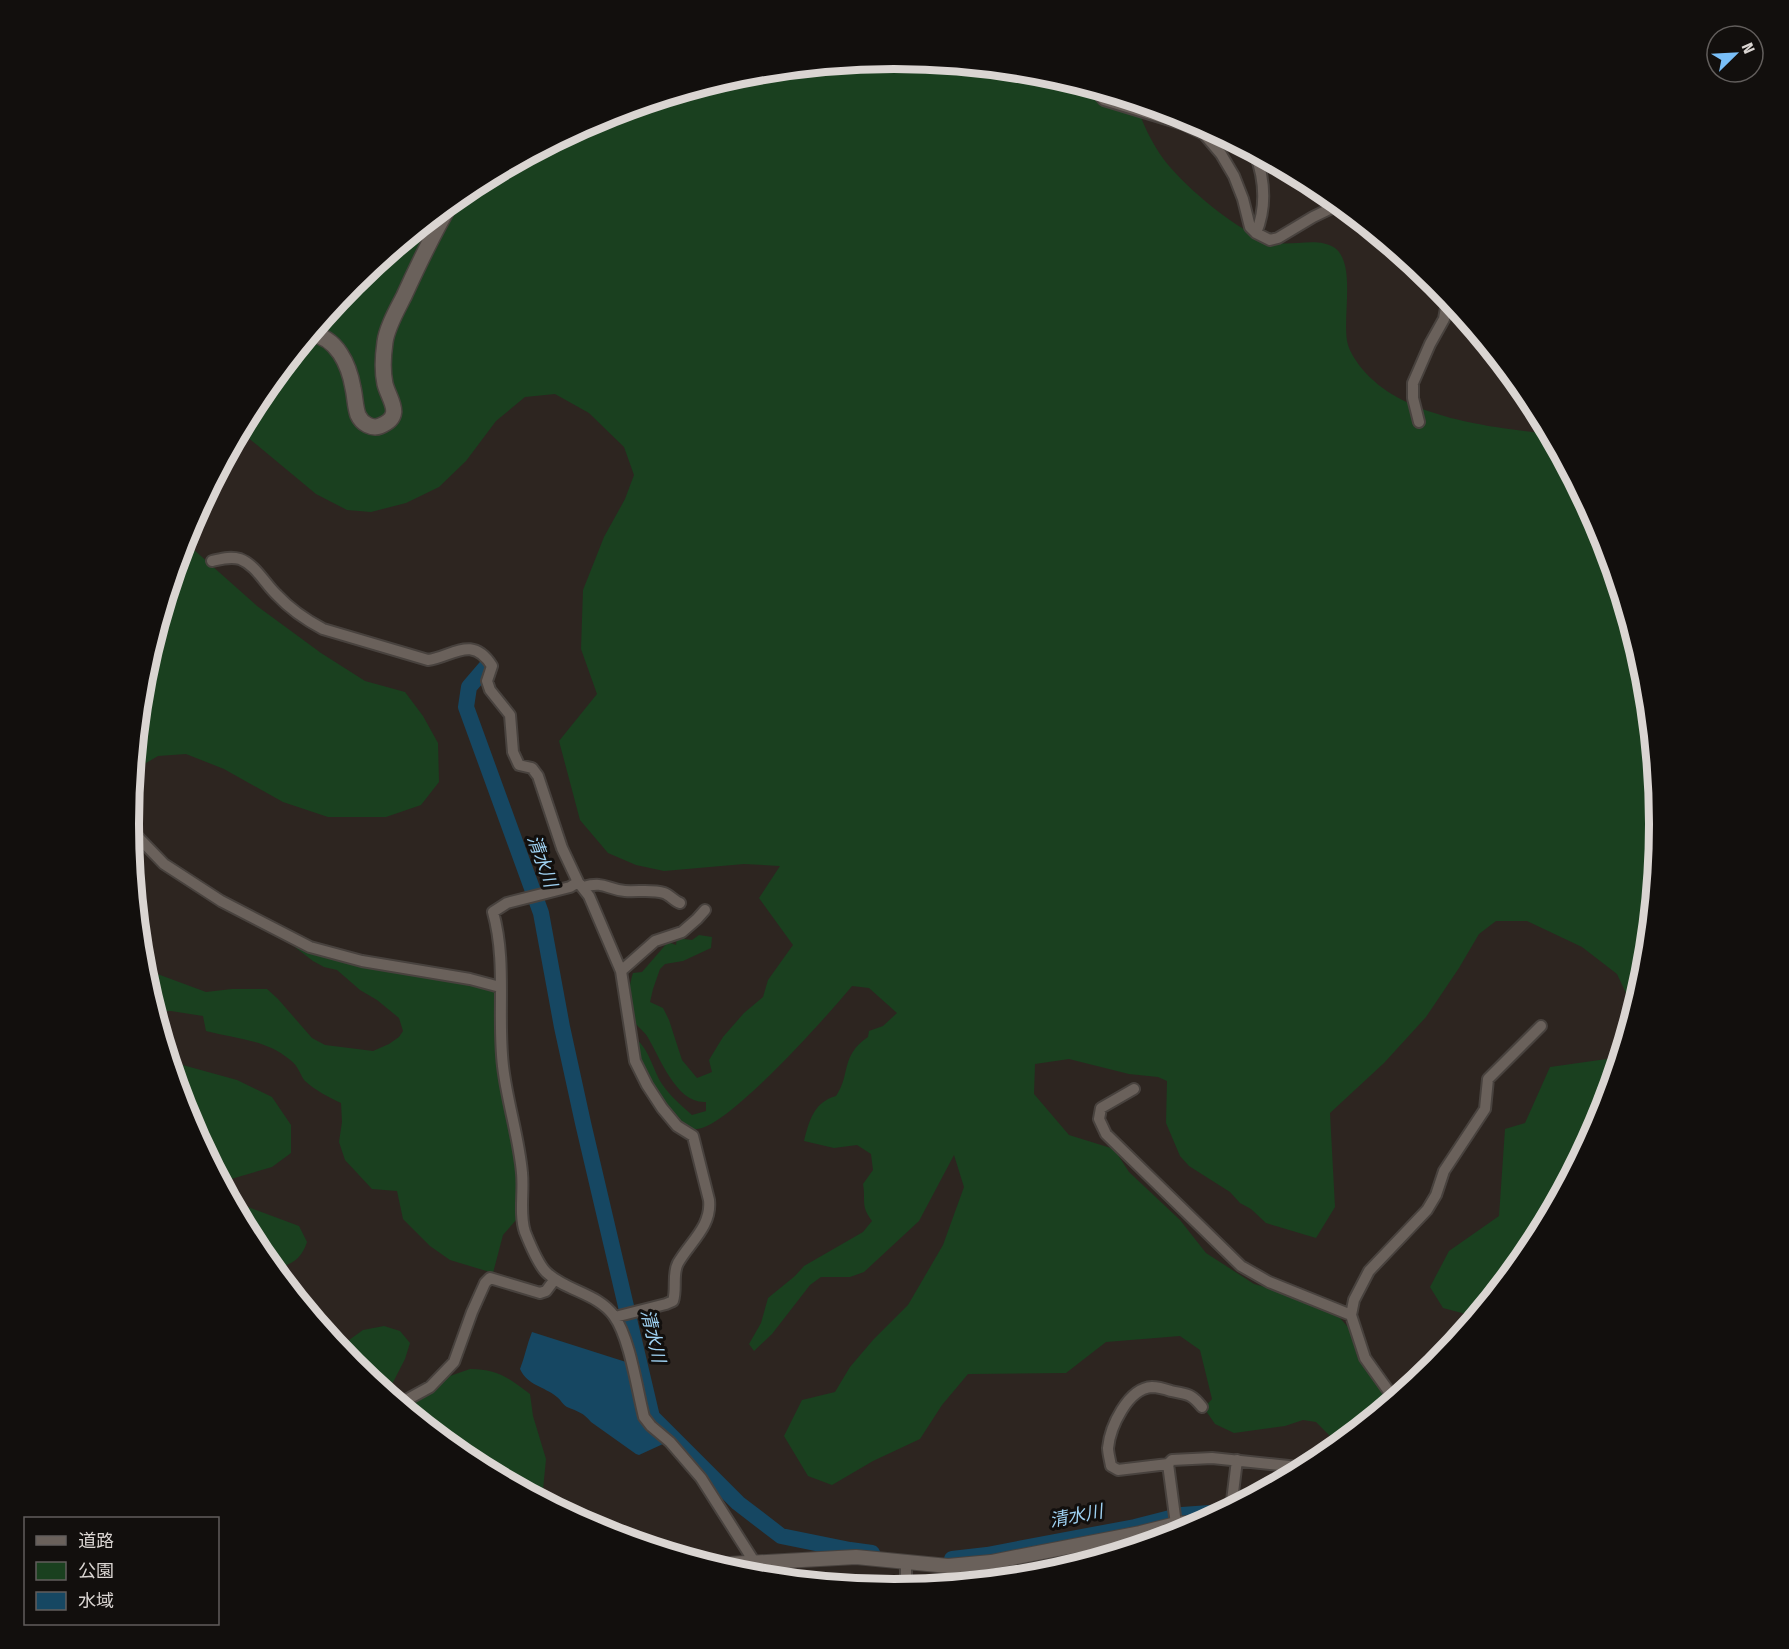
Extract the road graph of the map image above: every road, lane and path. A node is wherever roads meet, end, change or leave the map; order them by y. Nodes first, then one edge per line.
1 (1103, 99) edge
2 (1150, 114) edge
3 (1207, 137) edge
4 (1257, 162) edge
5 (1331, 208) edge
6 (441, 221) edge
7 (1256, 233) junction
8 (1446, 308) edge
9 (318, 337) edge
10 (1419, 422) dead end
11 (212, 561) dead end
12 (140, 839) edge
13 (580, 884) junction
14 (680, 903) dead end
15 (705, 910) dead end
16 (621, 971) junction
17 (500, 987) junction
18 (1541, 1026) dead end
19 (1134, 1089) dead end
20 (555, 1280) junction
21 (1351, 1315) junction
22 (615, 1317) junction
23 (1391, 1395) edge
24 (405, 1400) edge
25 (1202, 1407) dead end
26 (1237, 1460) junction
27 (1168, 1464) junction
28 (1293, 1466) edge
29 (1232, 1500) edge
30 (1176, 1524) junction
31 (1180, 1524) edge
32 (755, 1563) junction
33 (906, 1563) junction
34 (741, 1564) edge
35 (906, 1580) edge

1 - 2 street
3 - 7 street
4 - 7 street
5 - 7 street
6 - 9 main road
8 - 10 street
11 - 13 street
12 - 17 street
13 - 14 street
13 - 16 street
13 - 17 street
15 - 16 street
16 - 22 street
17 - 20 street
18 - 21 street
19 - 21 street
20 - 22 street
20 - 24 street
21 - 23 street
22 - 32 street
25 - 27 street
26 - 27 street
26 - 28 street
26 - 29 street
27 - 30 street
30 - 31 street
30 - 33 street
32 - 33 street
32 - 34 street
33 - 35 street

